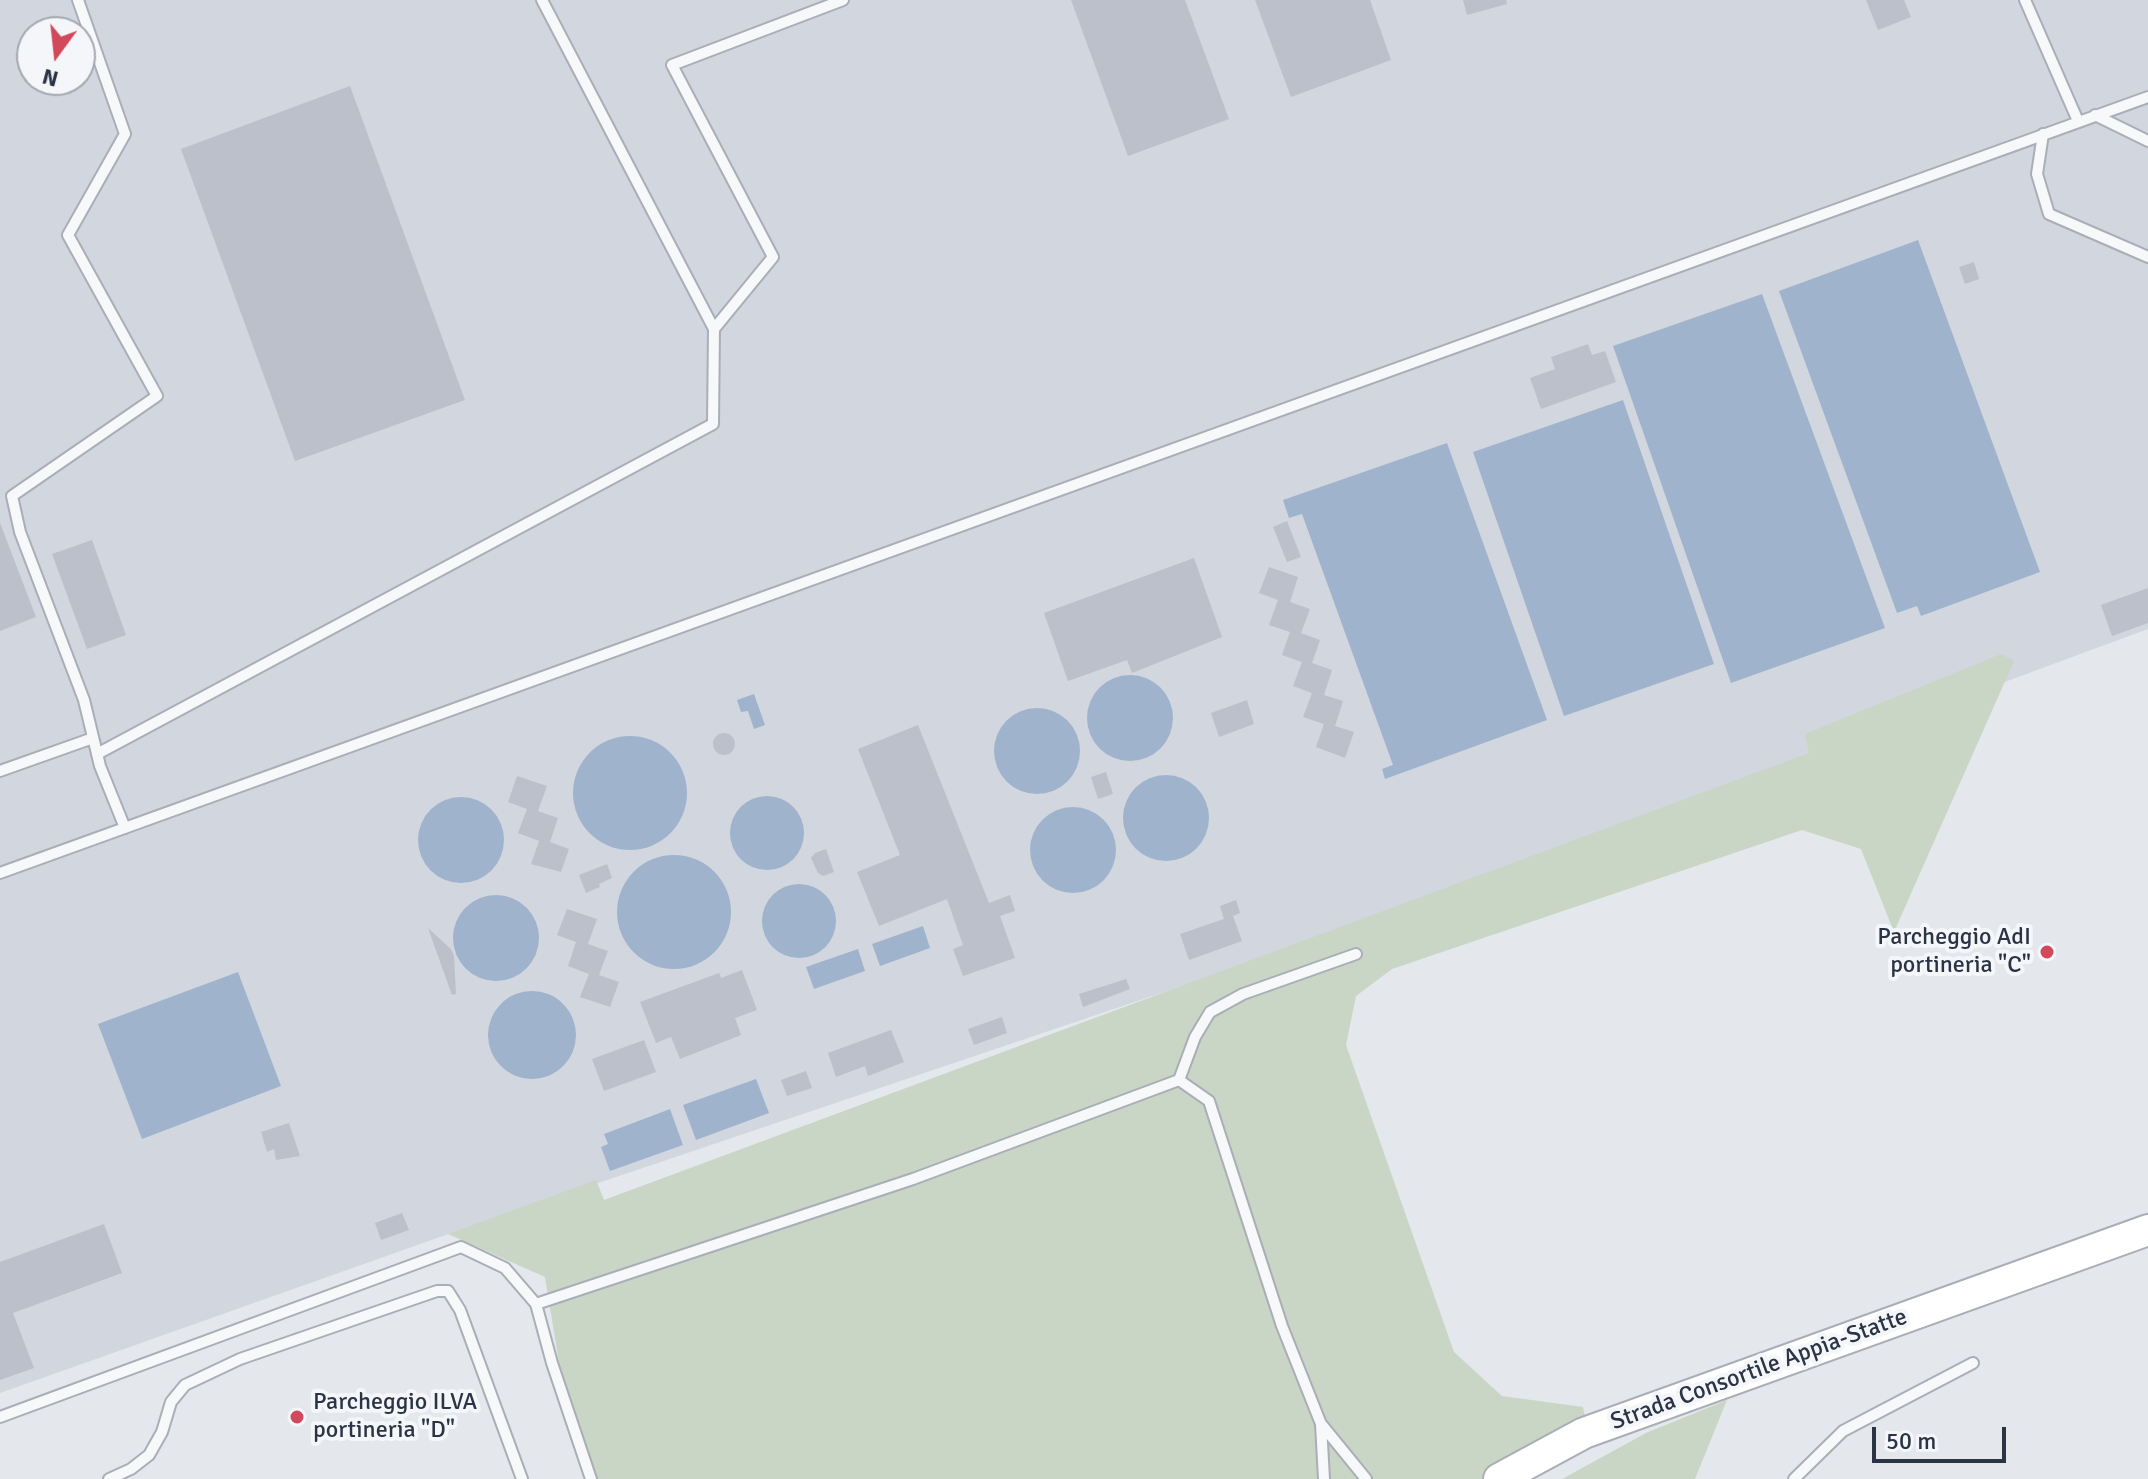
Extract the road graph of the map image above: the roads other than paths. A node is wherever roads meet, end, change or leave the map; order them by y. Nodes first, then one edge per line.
1 (78, 0) edge
2 (542, 0) edge
3 (843, 0) edge
4 (2025, 0) edge
5 (2145, 96) edge
6 (2095, 115) junction
7 (2078, 121) junction
8 (2043, 134) junction
9 (2148, 141) edge
10 (2148, 257) edge
11 (714, 329) junction
12 (93, 738) junction
13 (97, 754) junction
14 (0, 771) edge
15 (125, 828) junction
16 (0, 873) edge
17 (1356, 954) dead end
18 (1179, 1080) junction
19 (2148, 1216) edge
20 (2148, 1230) edge
21 (2025, 1275) junction
22 (536, 1304) junction
23 (1973, 1363) dead end
24 (0, 1417) edge
25 (1321, 1424) junction
26 (109, 1479) edge
27 (522, 1479) edge
28 (591, 1479) edge
29 (1324, 1479) edge
30 (1366, 1479) edge
31 (1499, 1479) edge
32 (1794, 1479) edge

1 - 12 lane
2 - 11 lane
3 - 11 lane
4 - 7 lane
5 - 6 lane
6 - 7 lane
6 - 9 lane
7 - 8 lane
8 - 10 lane
8 - 15 lane
11 - 13 lane
12 - 13 lane
12 - 14 lane
13 - 15 lane
15 - 16 lane
17 - 18 lane
18 - 22 lane
18 - 25 lane
19 - 21 street, Strada Consortile Appia-Statte
20 - 21 street, Strada Consortile Appia-Statte
21 - 31 street, Strada Consortile Appia-Statte
22 - 24 lane
22 - 28 lane
23 - 32 lane
25 - 29 lane
25 - 30 lane
26 - 27 lane

